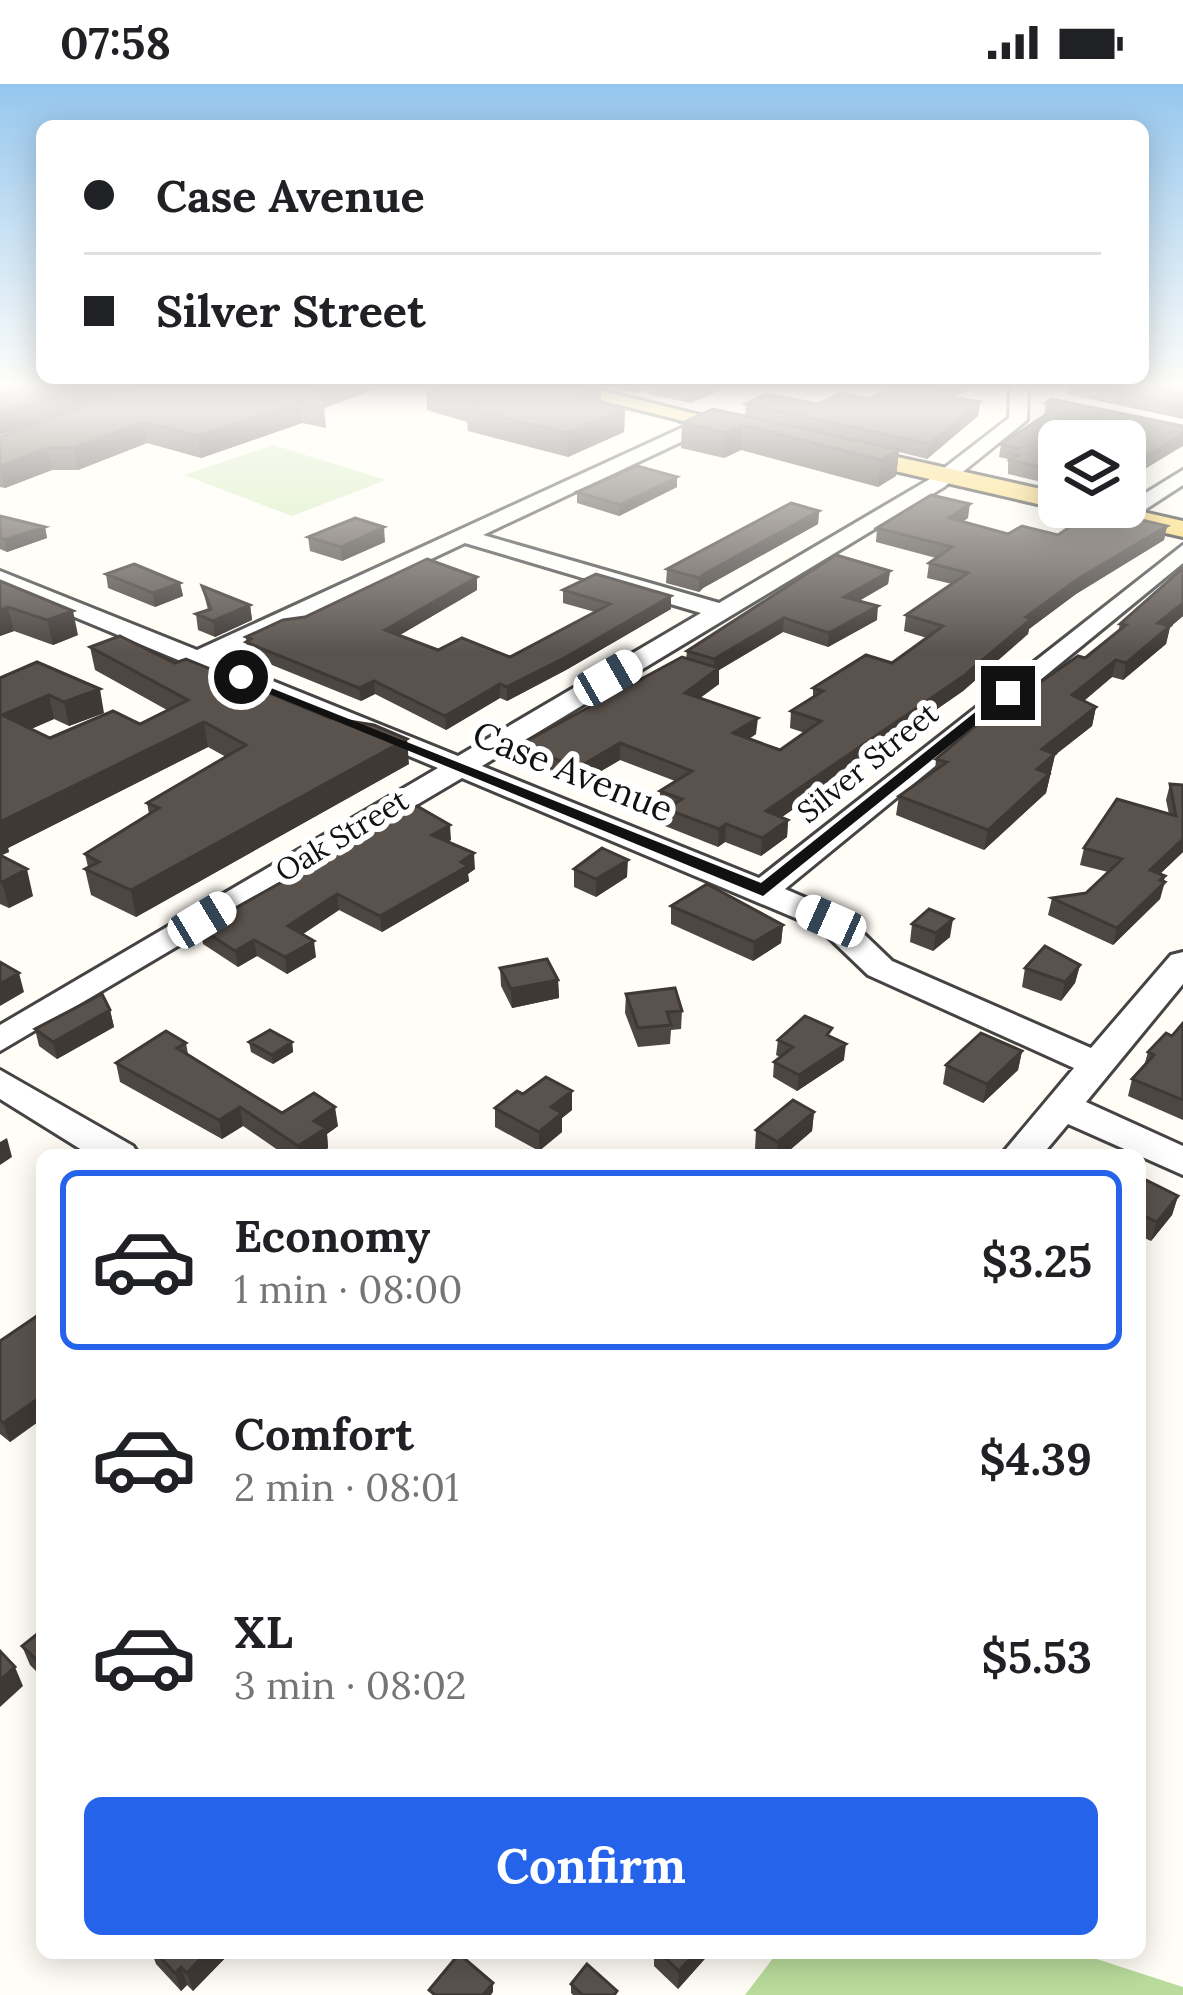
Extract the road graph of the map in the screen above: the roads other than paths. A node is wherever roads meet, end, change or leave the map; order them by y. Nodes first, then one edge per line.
1 (594, 475) edge
2 (948, 475) joint
3 (1183, 476) edge
4 (1038, 496) edge
5 (1146, 499) edge
6 (1146, 521) edge
7 (1183, 529) edge
8 (464, 536) junction
9 (1183, 552) edge
10 (0, 578) edge
11 (721, 611) junction
12 (197, 659) junction
13 (458, 766) junction
14 (763, 890) junction
15 (1183, 962) edge
16 (0, 1040) edge
17 (1099, 1065) junction
18 (0, 1082) edge
19 (1062, 1106) junction
20 (109, 1149) edge
21 (1026, 1149) edge
22 (1183, 1162) edge
23 (1146, 1169) edge
24 (1183, 1173) edge

1 - 8 street
2 - 4 main road
2 - 11 street, Oak Street
3 - 5 street
6 - 7 main road
8 - 11 street
8 - 12 street
9 - 14 street, Silver Street
10 - 12 street, Case Avenue
11 - 13 street, Oak Street
12 - 13 street, Case Avenue
13 - 14 street, Case Avenue
13 - 16 street, Oak Street
14 - 17 street, Case Avenue
15 - 17 street
17 - 19 street
18 - 20 street
19 - 21 street
19 - 22 street
23 - 24 street

